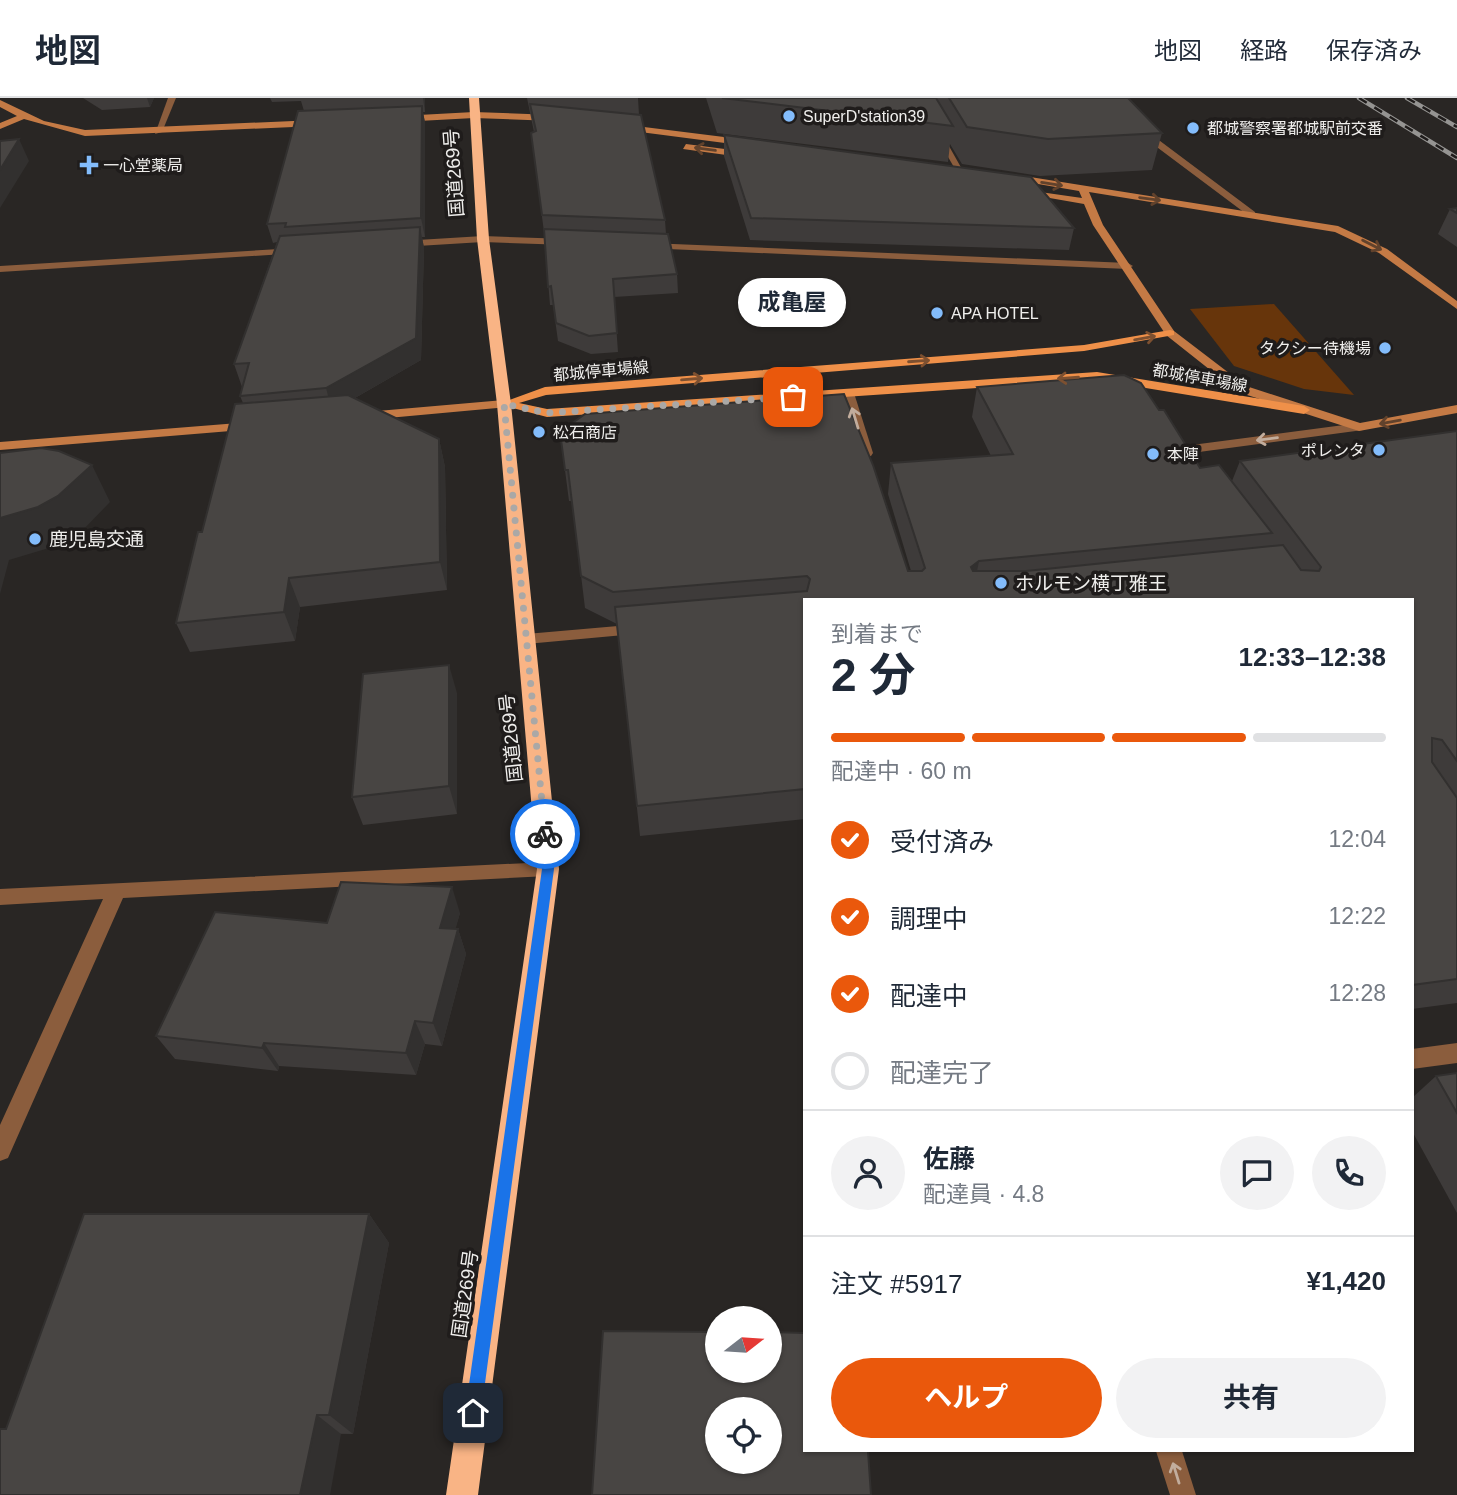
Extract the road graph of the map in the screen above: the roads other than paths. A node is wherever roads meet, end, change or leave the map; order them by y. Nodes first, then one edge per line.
1 (172, 98) edge
2 (474, 98) edge
3 (918, 98) edge
4 (1106, 98) edge
5 (0, 103) edge
6 (474, 115) junction
7 (22, 117) junction
8 (392, 120) edge
9 (568, 120) edge
10 (323, 123) edge
11 (0, 125) edge
12 (609, 125) edge
13 (563, 130) edge
14 (158, 132) junction
15 (618, 138) edge
16 (757, 144) edge
17 (757, 156) edge
18 (947, 167) edge
19 (960, 169) junction
20 (974, 171) edge
21 (1001, 176) edge
22 (1083, 189) junction
23 (1019, 192) edge
24 (1088, 202) junction
25 (1252, 214) junction
26 (483, 239) junction
27 (579, 243) edge
28 (386, 245) edge
29 (634, 245) edge
30 (304, 250) edge
31 (1128, 266) junction
32 (0, 269) edge
33 (1457, 306) edge
34 (1170, 333) junction
35 (1138, 383) junction
36 (848, 393) junction
37 (1150, 402) edge
38 (504, 404) junction
39 (1304, 410) junction
40 (1455, 412) edge
41 (354, 417) edge
42 (259, 425) edge
43 (1359, 427) junction
44 (0, 446) edge
45 (1185, 450) edge
46 (871, 471) edge
47 (652, 628) edge
48 (526, 639) junction
49 (548, 869) junction
50 (117, 890) junction
51 (0, 897) edge
52 (1457, 1053) edge
53 (1414, 1059) edge
54 (0, 1150) edge
55 (1169, 1452) edge
56 (462, 1495) edge
57 (1183, 1495) edge

1 - 14 street
2 - 6 highway, 国道269号
3 - 19 street
4 - 25 street
5 - 7 street
6 - 8 street
6 - 9 street
6 - 13 street
6 - 26 highway, 国道269号
7 - 11 street
7 - 14 street
10 - 14 street
12 - 16 street
17 -> 15 street
18 - 19 street
19 - 20 street
21 -> 22 street
22 - 24 street
22 -> 25 street
23 - 24 street
24 - 31 street
25 -> 33 street
26 - 27 street
26 - 28 street
26 - 38 highway, 国道269号
29 - 31 street
30 - 32 street
31 - 34 street
38 -> 34 main road, 都城停車場線
34 - 39 street
35 -> 36 main road, 都城停車場線
35 - 37 street
35 - 39 main road, 都城停車場線
36 - 38 main road, 都城停車場線
46 -> 36 street
38 - 41 street
38 - 48 highway, 国道269号
39 - 43 street
40 -> 43 street
42 - 44 street
43 -> 45 street
47 - 48 street
48 - 49 highway, 国道269号
49 - 50 street
49 - 56 highway, 国道269号
50 - 51 street
50 - 54 street
52 - 53 street
57 -> 55 street

